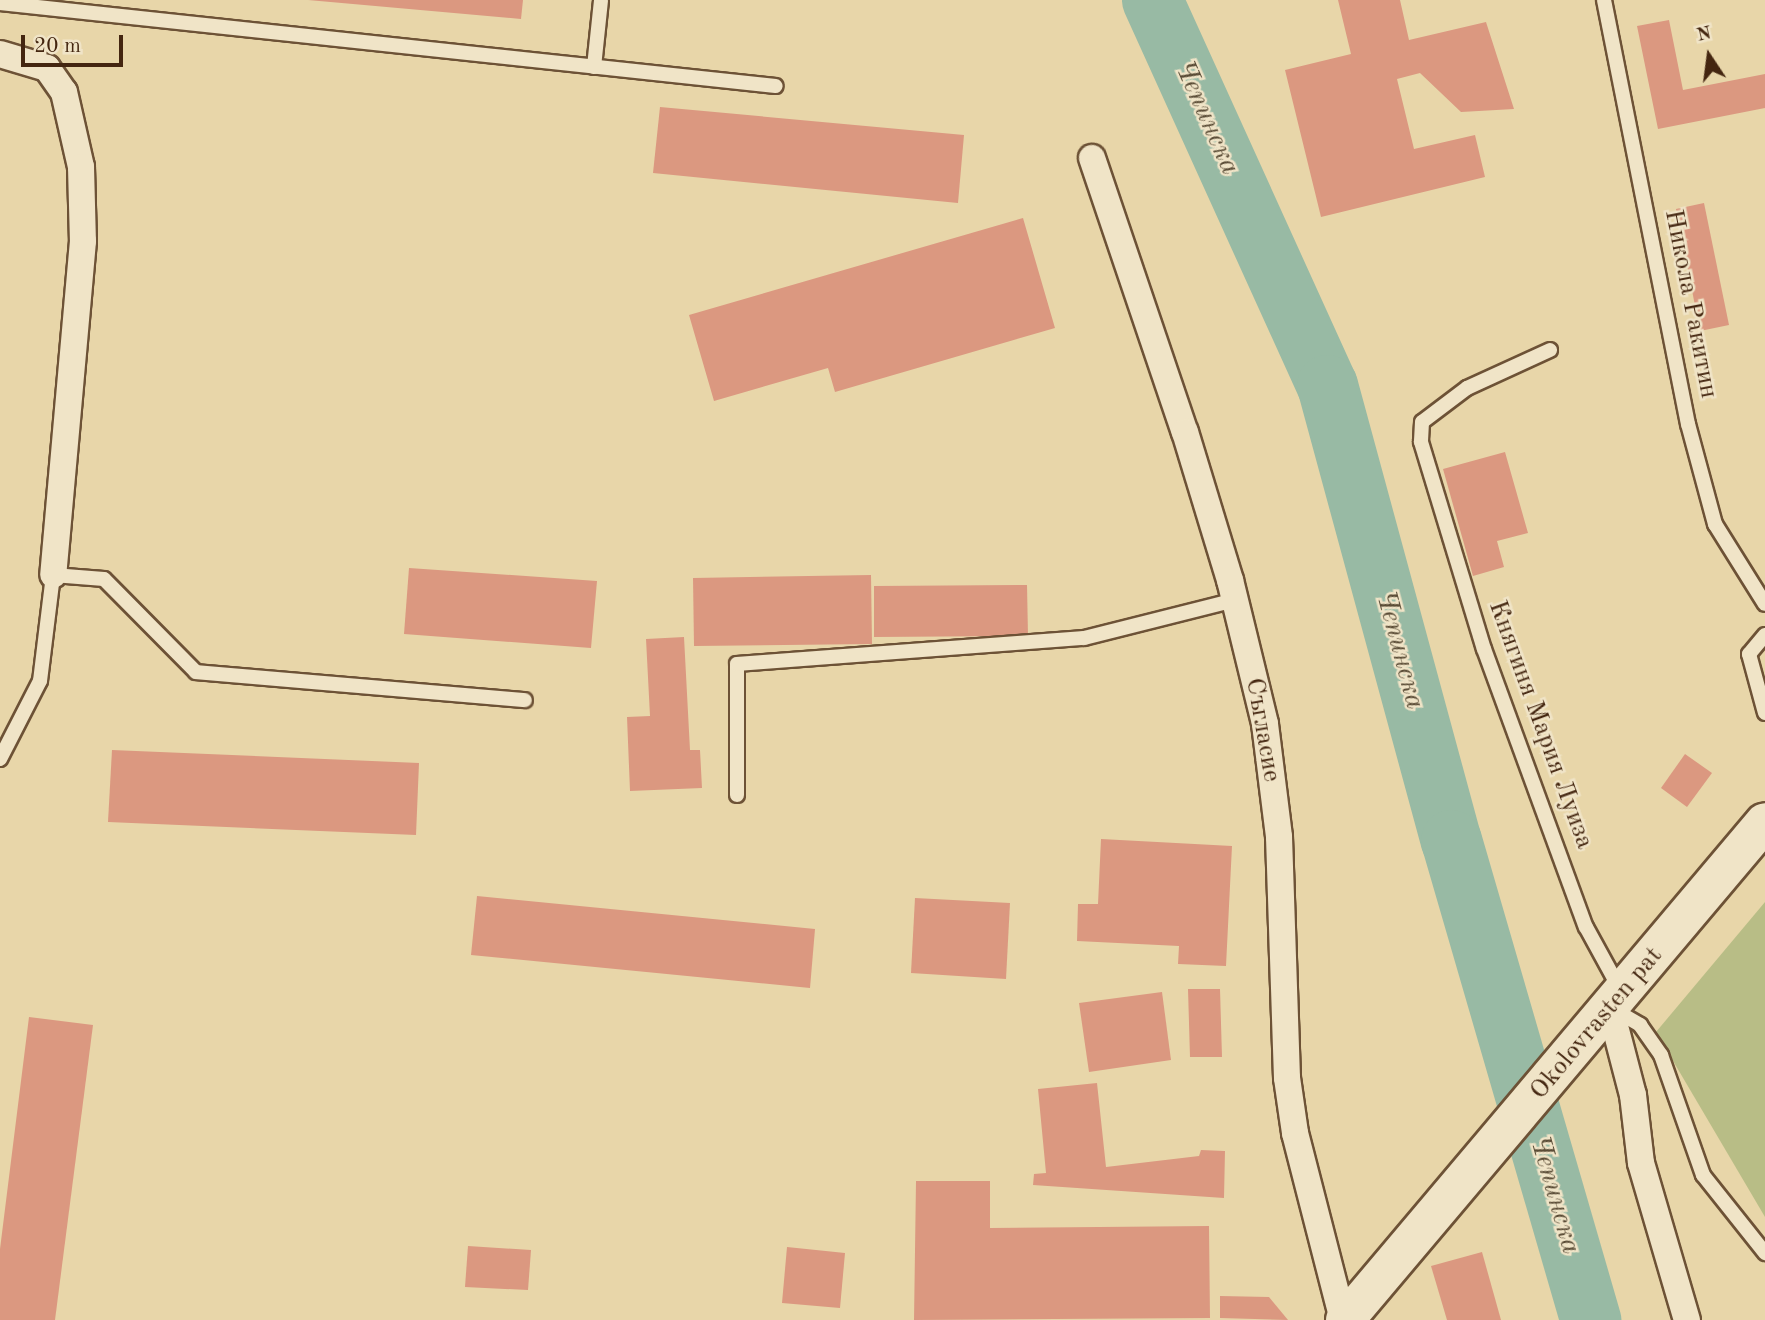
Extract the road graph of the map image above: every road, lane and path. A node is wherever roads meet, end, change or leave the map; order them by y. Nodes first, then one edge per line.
1 (601, 0) edge
2 (1604, 0) edge
3 (0, 3) edge
4 (0, 54) edge
5 (594, 67) junction
6 (776, 86) dead end
7 (1093, 158) dead end
8 (1550, 350) dead end
9 (53, 575) junction
10 (1234, 600) junction
11 (1765, 604) edge
12 (1765, 635) edge
13 (525, 699) dead end
14 (1765, 713) edge
15 (0, 759) edge
16 (737, 795) dead end
17 (1765, 822) edge
18 (1616, 1000) junction
19 (1765, 1253) edge
20 (1344, 1320) edge
21 (1687, 1320) edge

1 - 5 lane
2 - 11 lane, Никола Ракитин
3 - 5 lane
4 - 9 street
5 - 6 lane
7 - 10 street, Съгласие
8 - 18 lane, Княгиня Мария Луиза
9 - 13 lane
9 - 15 lane
10 - 16 lane
10 - 20 street, Съгласие
12 - 14 lane
17 - 18 street, Okolovrasten pat
18 - 19 lane
18 - 20 street, Okolovrasten pat
18 - 21 street

